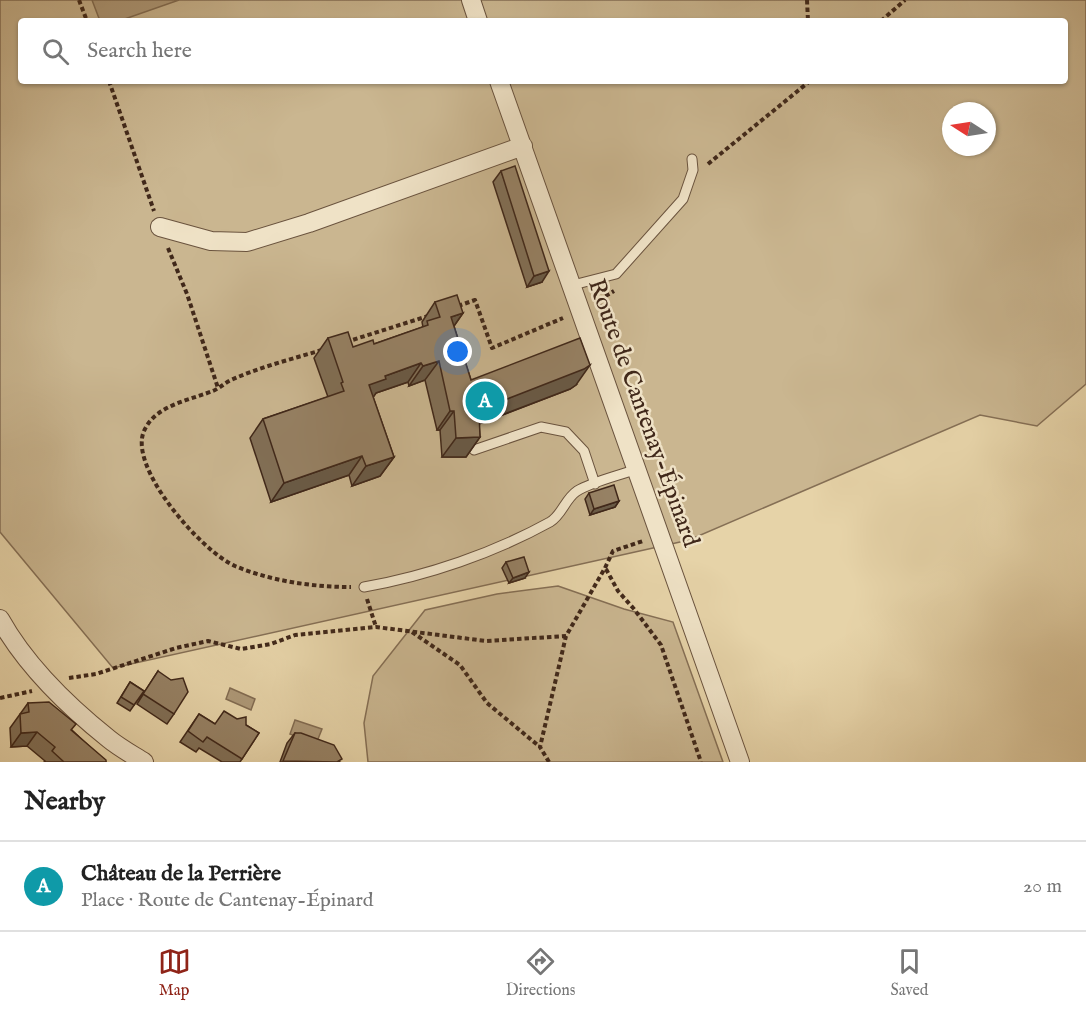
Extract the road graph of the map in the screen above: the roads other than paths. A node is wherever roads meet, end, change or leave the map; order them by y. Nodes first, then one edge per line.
1 (471, 0) edge
2 (477, 18) edge
3 (500, 84) edge
4 (523, 147) junction
5 (692, 159) dead end
6 (160, 228) road end
7 (573, 285) junction
8 (474, 450) edge
9 (638, 469) junction
10 (595, 484) junction
11 (364, 587) road end
12 (0, 618) edge
13 (144, 762) edge
14 (740, 762) edge

1 - 2 street
3 - 4 street, Route de Cantenay-Épinard
4 - 6 street
4 - 7 street, Route de Cantenay-Épinard
5 - 7 lane
7 - 9 street, Route de Cantenay-Épinard
8 - 10 lane
9 - 10 lane
9 - 14 street, Route de Cantenay-Épinard
10 - 11 lane
12 - 13 street

